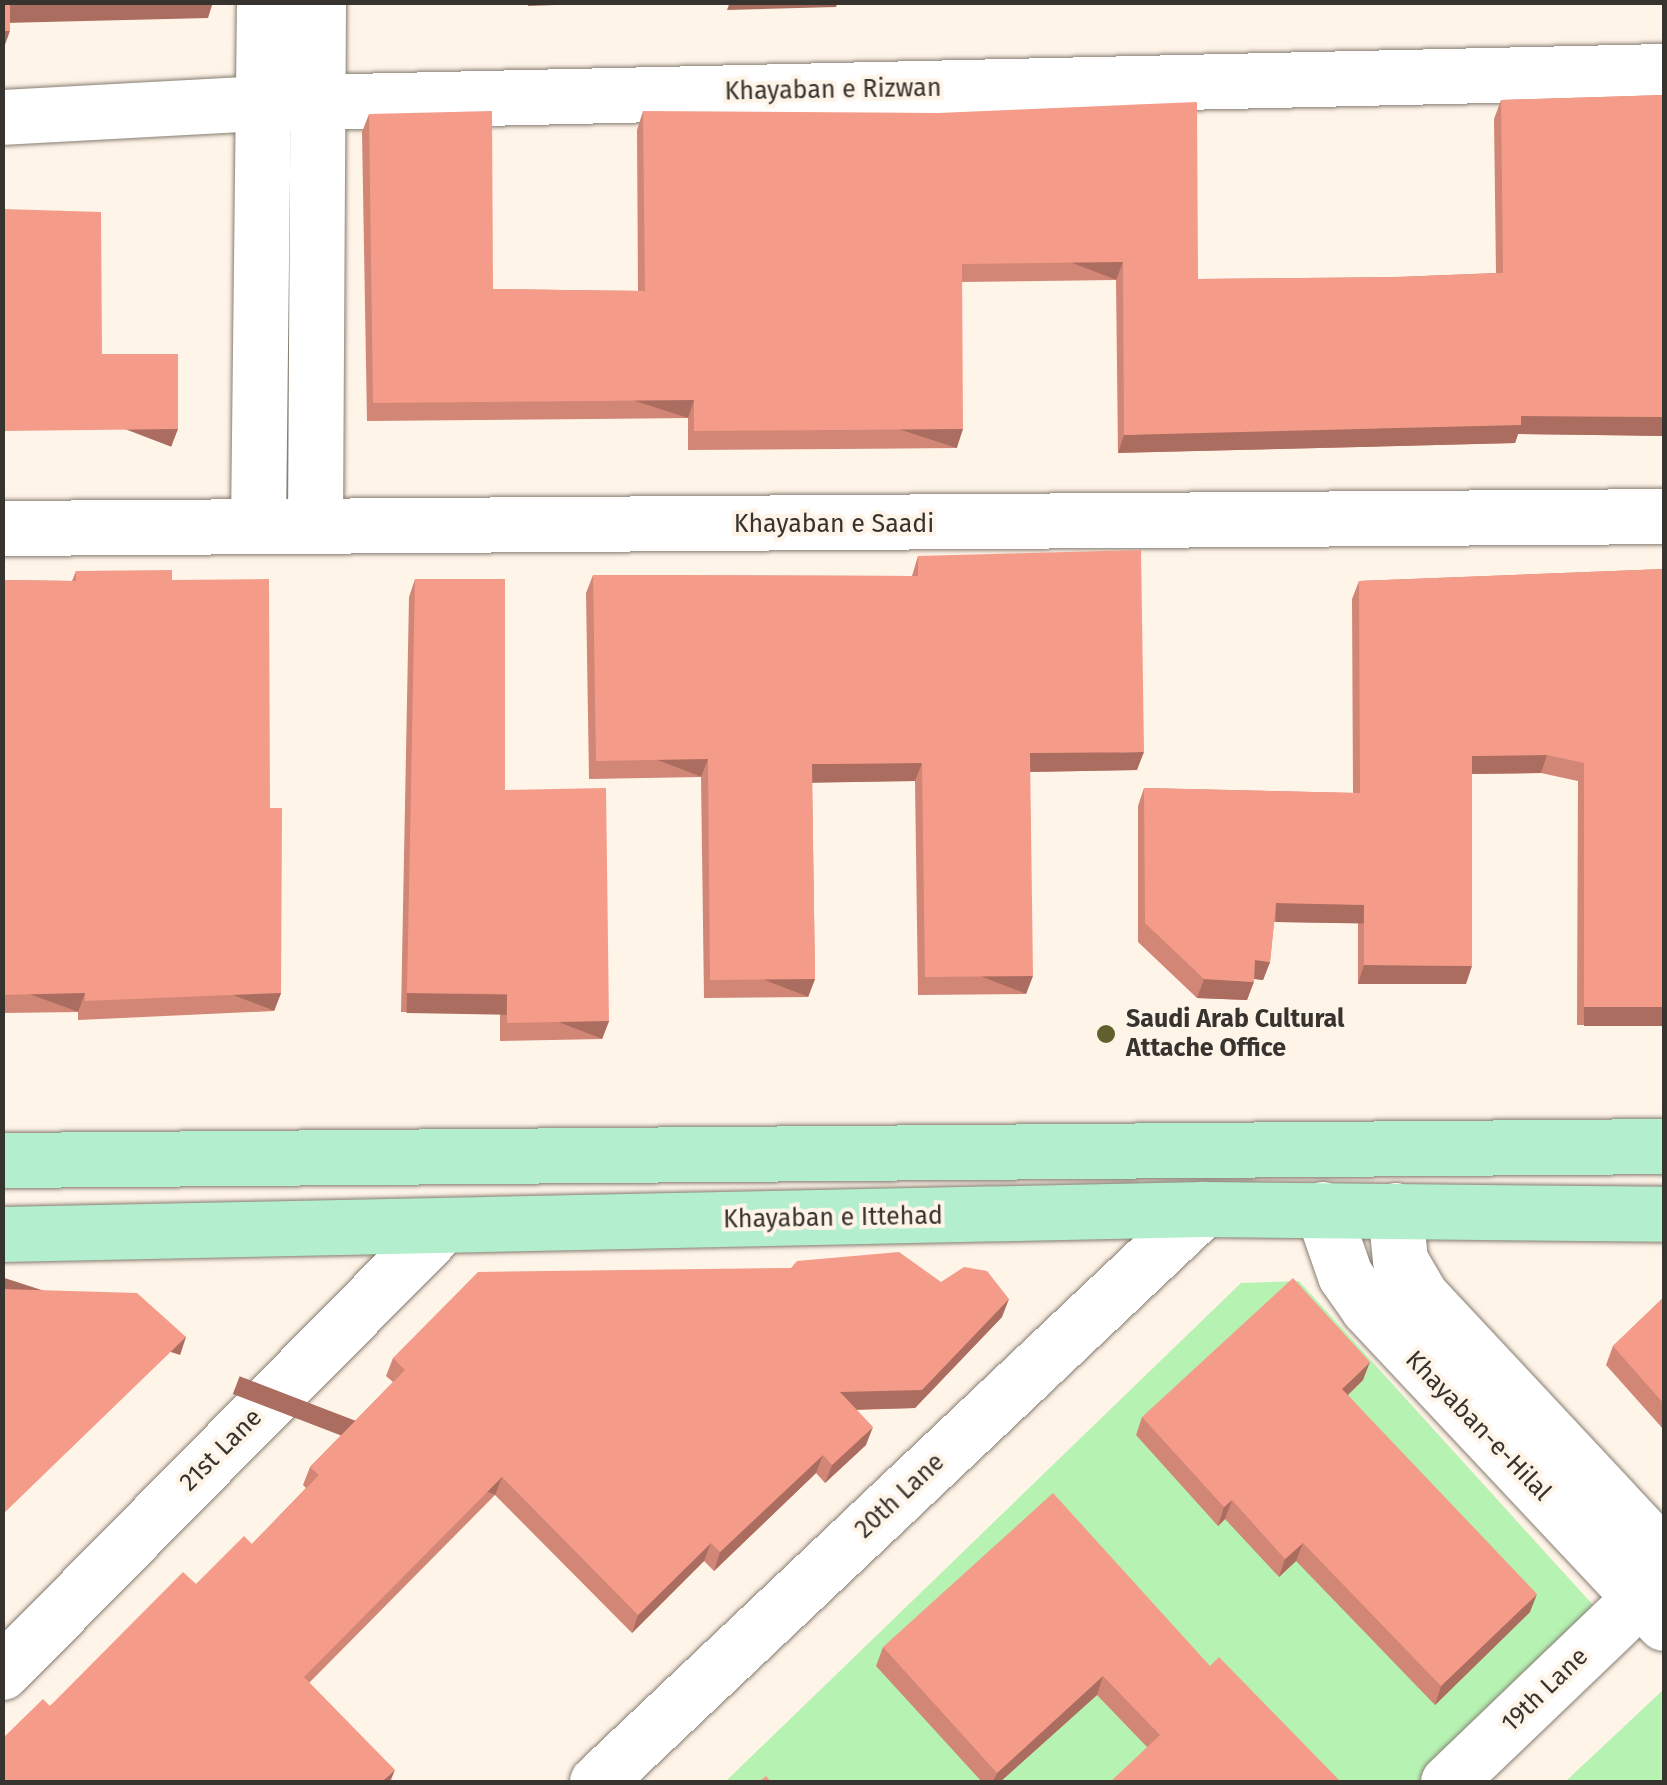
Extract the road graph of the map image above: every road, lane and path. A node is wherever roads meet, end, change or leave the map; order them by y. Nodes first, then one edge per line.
1 (264, 2) edge
2 (318, 2) edge
3 (1664, 71) edge
4 (318, 102) junction
5 (264, 103) junction
6 (2, 118) edge
7 (1664, 516) edge
8 (258, 524) junction
9 (315, 524) junction
10 (2, 528) edge
11 (1664, 1146) edge
12 (2, 1160) edge
13 (1322, 1208) junction
14 (1202, 1209) junction
15 (1395, 1210) junction
16 (1664, 1214) edge
17 (440, 1228) junction
18 (2, 1234) edge
19 (1657, 1592) edge
20 (2, 1672) edge
21 (597, 1782) edge
22 (1448, 1782) edge

1 - 5 street
2 - 4 street
3 - 4 street, Khayaban e Rizwan
4 - 5 street, Khayaban e Rizwan
4 - 9 street
5 - 6 street, Khayaban e Rizwan
5 - 8 street
7 - 9 street, Khayaban e Saadi
8 - 9 street, Khayaban e Saadi
8 - 10 street, Khayaban e Saadi
11 - 12 main road
13 - 14 main road, Khayaban e Ittehad
13 - 15 main road, Khayaban e Ittehad
13 - 19 street, Khayaban-e-Hilal
14 - 17 main road, Khayaban e Ittehad
14 - 21 street, 20th Lane
15 - 16 main road, Khayaban e Ittehad
15 - 19 street
17 - 18 main road, Khayaban e Ittehad
17 - 20 street, 21st Lane
19 - 22 street, 19th Lane

